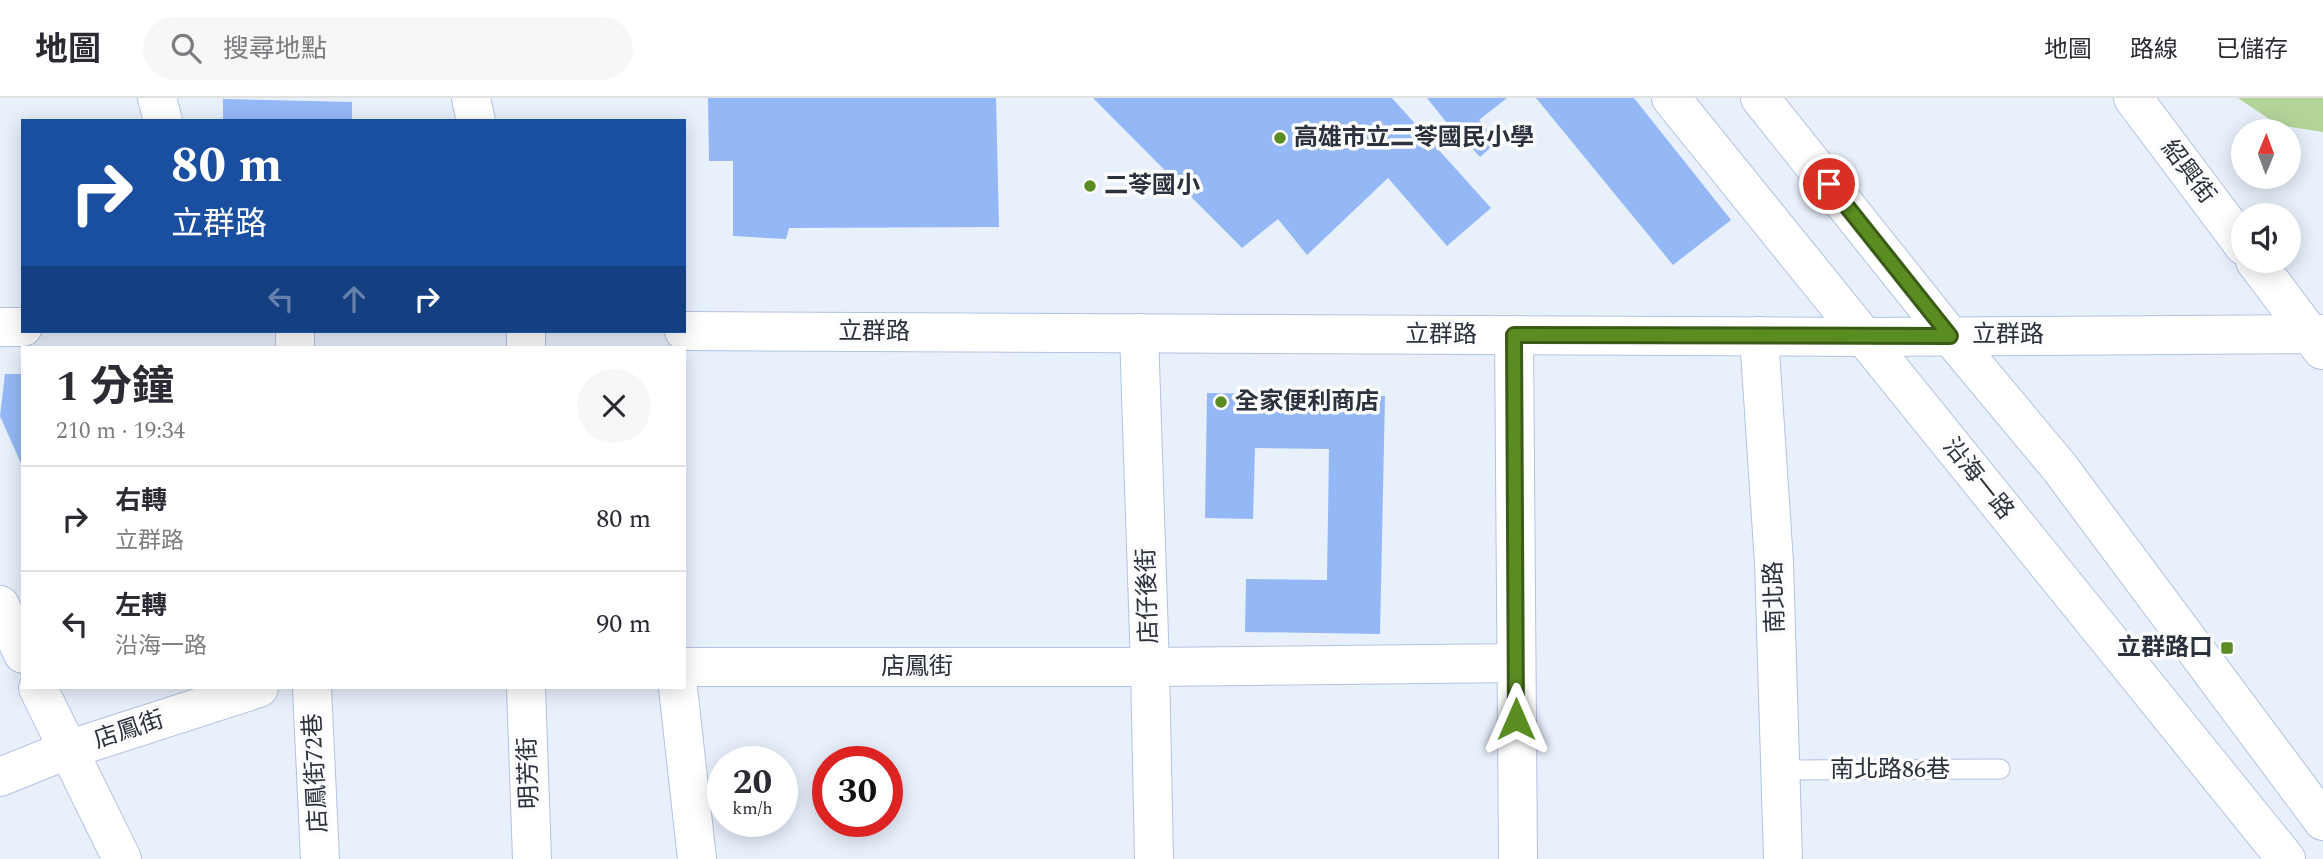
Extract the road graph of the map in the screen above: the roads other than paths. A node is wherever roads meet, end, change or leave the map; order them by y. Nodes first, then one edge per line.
1 (158, 98) edge
2 (471, 98) edge
3 (1671, 98) edge
4 (1760, 98) edge
5 (2133, 98) edge
6 (163, 119) edge
7 (476, 119) edge
8 (2231, 229) edge
9 (2265, 273) edge
10 (0, 327) edge
11 (21, 327) edge
12 (686, 331) edge
13 (1139, 333) junction
14 (1514, 335) junction
15 (1759, 336) junction
16 (1950, 336) junction
17 (1864, 337) junction
18 (2318, 340) edge
19 (0, 605) edge
20 (21, 650) edge
21 (1516, 663) junction
22 (686, 667) edge
23 (1150, 667) junction
24 (38, 689) edge
25 (256, 689) edge
26 (312, 689) edge
27 (526, 689) edge
28 (678, 689) edge
29 (67, 750) junction
30 (2000, 769) dead end
31 (1780, 771) junction
32 (0, 777) edge
33 (2323, 821) edge
34 (122, 859) edge
35 (320, 859) edge
36 (532, 859) edge
37 (697, 859) edge
38 (1154, 859) edge
39 (1518, 859) edge
40 (1783, 859) edge
41 (2286, 859) edge

1 - 6 street
2 - 7 street
3 - 17 street, 沿海一路
4 - 16 street
5 - 8 street, 紹興街
9 - 18 street
10 - 11 street
12 - 13 street, 立群路
13 - 14 street, 立群路
13 - 23 street, 店仔後街
14 - 15 street, 立群路
14 - 21 street
15 - 17 street, 立群路
15 - 31 street, 南北路
16 - 17 street, 立群路
16 - 18 street, 立群路
16 - 33 street
17 - 41 street, 沿海一路
19 - 20 street
21 - 23 street, 店鳳街
21 - 39 street
22 - 23 street, 店鳳街
23 - 38 street, 店仔後街
24 - 29 street
25 - 29 street, 店鳳街
26 - 35 street, 店鳳街72巷
27 - 36 street, 明芳街
28 - 37 street
29 - 32 street, 店鳳街
29 - 34 street
30 - 31 lane, 南北路86巷
31 - 40 street, 南北路

